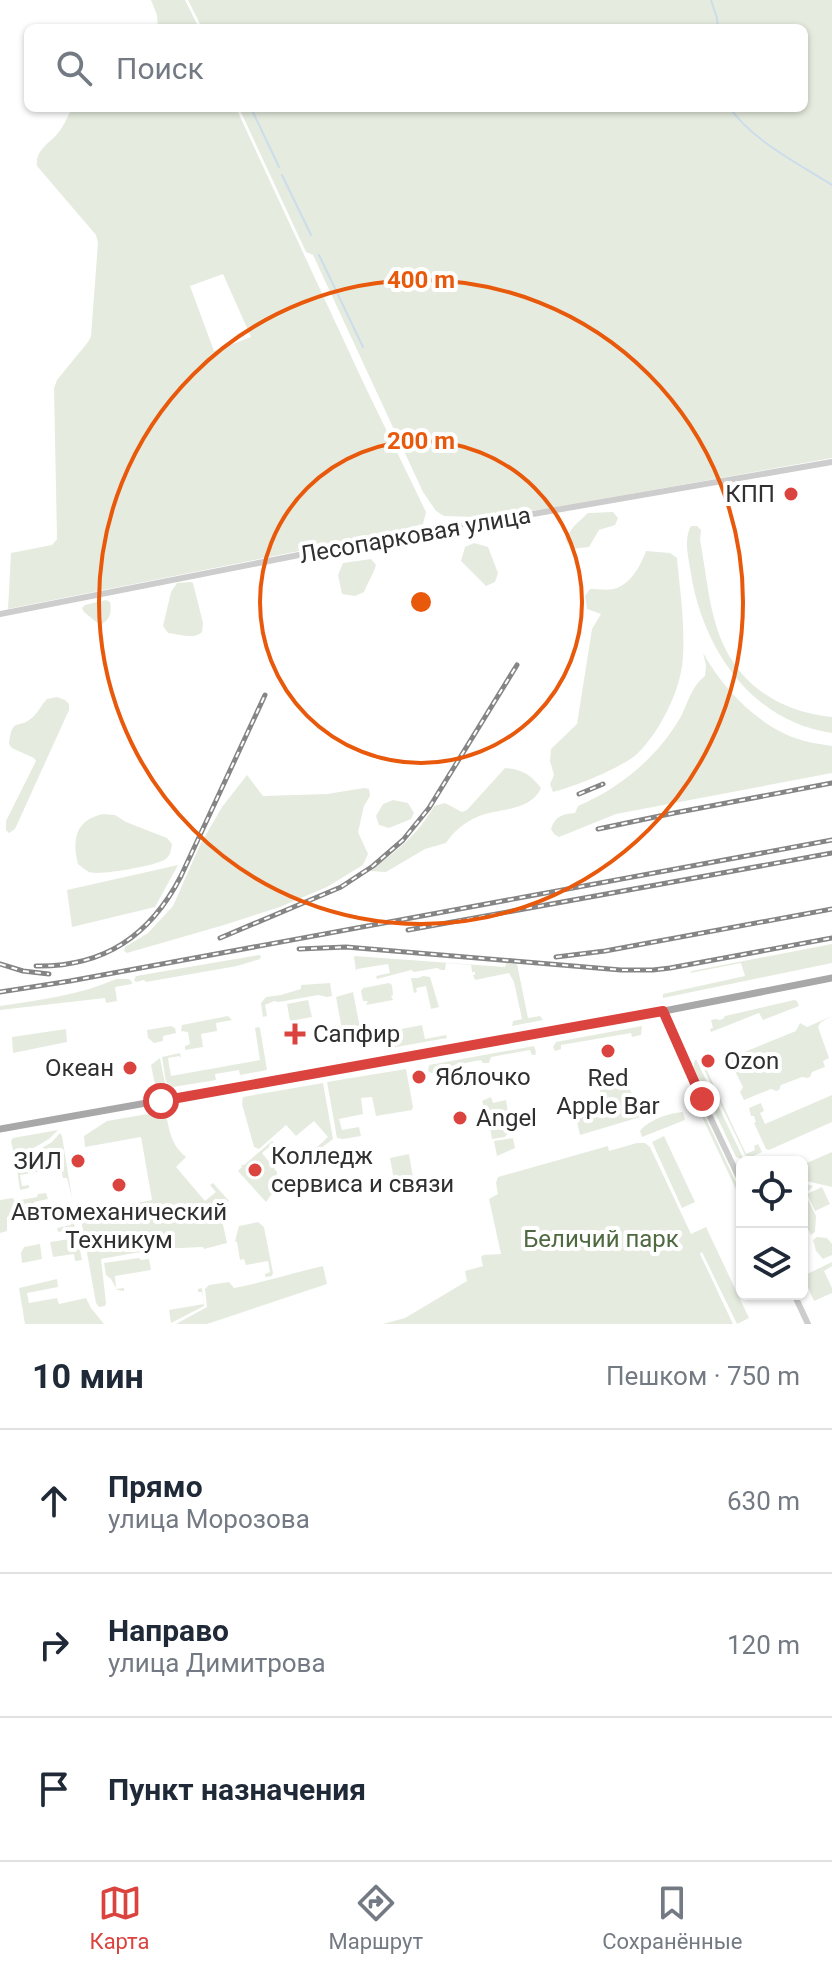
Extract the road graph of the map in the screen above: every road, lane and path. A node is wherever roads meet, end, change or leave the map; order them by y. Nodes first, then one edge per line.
1 (832, 462) edge
2 (0, 614) edge
3 (832, 978) edge
4 (663, 1011) junction
5 (0, 1129) edge
6 (736, 1171) edge
7 (797, 1300) edge
8 (808, 1324) edge

1 - 2 street, Лесопарковая улица
3 - 4 main road
4 - 5 main road
4 - 6 street
7 - 8 street

